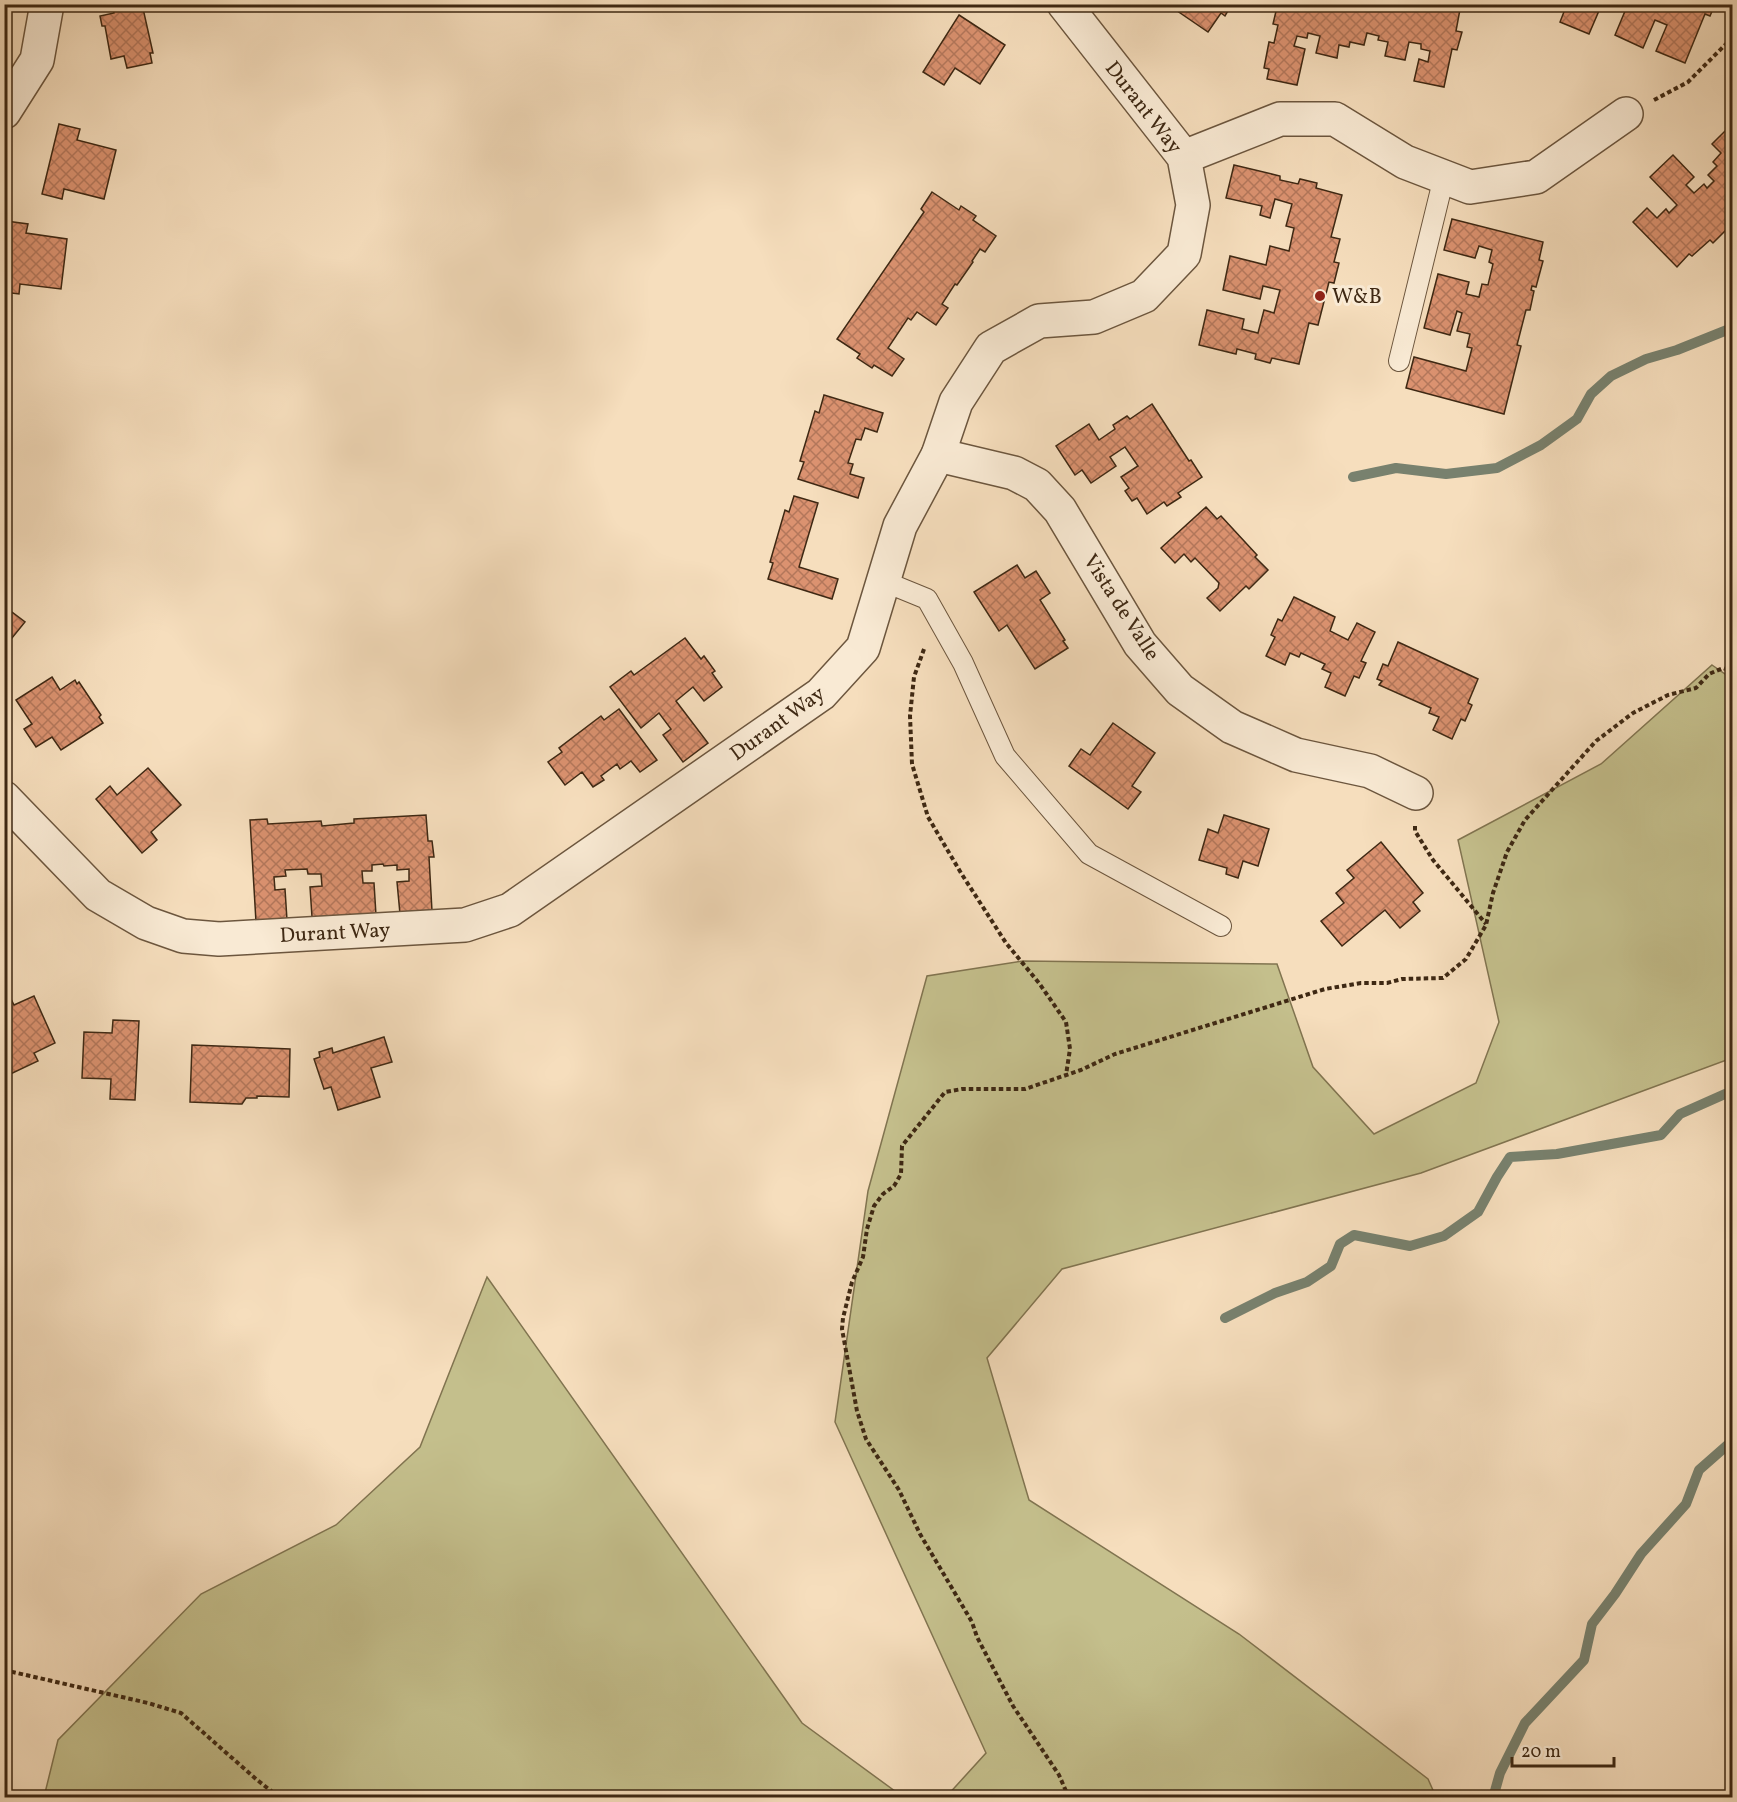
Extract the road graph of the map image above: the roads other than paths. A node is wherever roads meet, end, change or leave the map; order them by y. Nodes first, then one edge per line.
1 (47, 4) edge
2 (1064, 4) edge
3 (4, 111) edge
4 (1626, 114) dead end
5 (1184, 157) junction
6 (1444, 177) junction
7 (1399, 361) dead end
8 (938, 455) junction
9 (884, 581) junction
10 (1416, 793) road end
11 (4, 798) edge
12 (1221, 926) dead end

1 - 3 street
2 - 5 street, Durant Way
4 - 6 street
5 - 6 street
5 - 8 street, Durant Way
6 - 7 lane
8 - 9 street, Durant Way
8 - 10 street, Vista de Valle
9 - 11 street, Durant Way
9 - 12 lane

